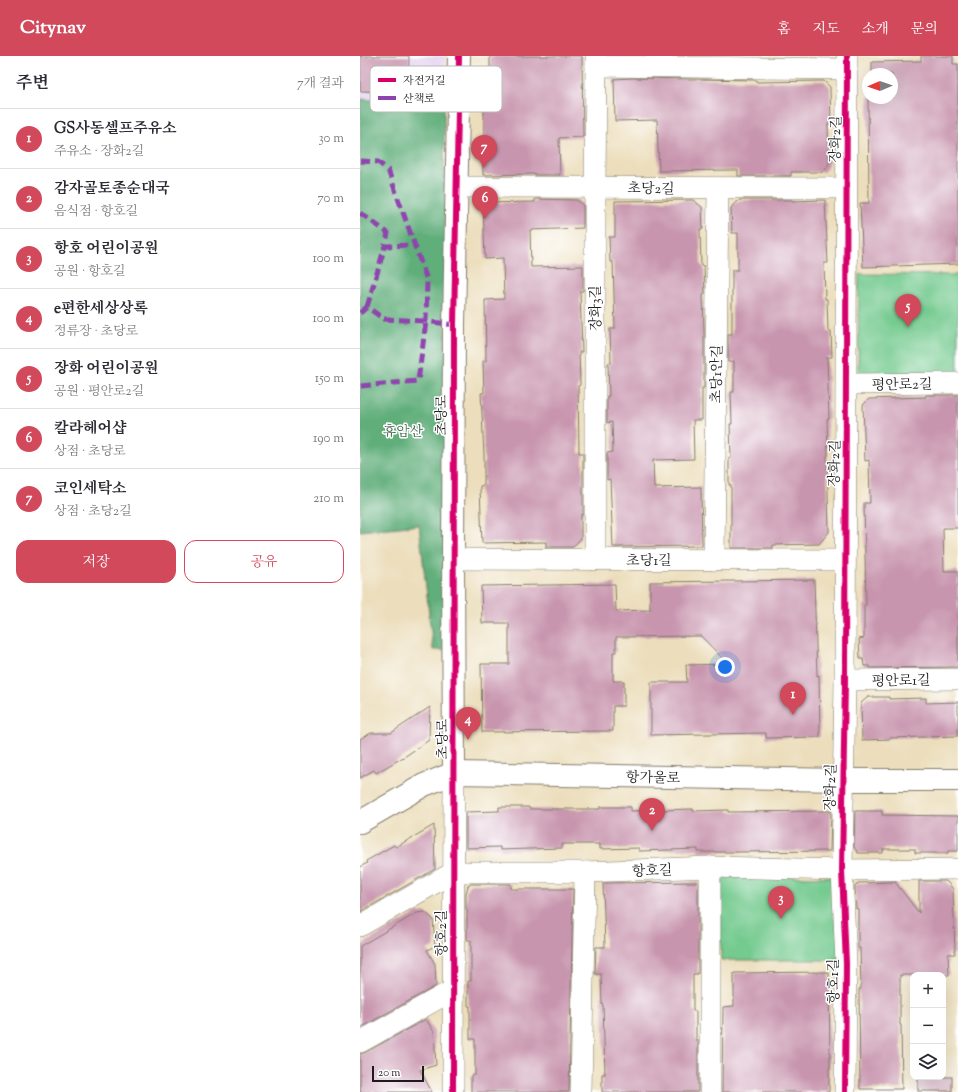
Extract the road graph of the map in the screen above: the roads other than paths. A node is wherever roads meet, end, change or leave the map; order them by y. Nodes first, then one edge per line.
1 (459, 56) edge
2 (596, 61) edge
3 (847, 62) edge
4 (459, 66) edge
5 (458, 112) edge
6 (457, 187) junction
7 (595, 187) junction
8 (718, 188) junction
9 (846, 188) junction
10 (958, 383) edge
11 (847, 384) junction
12 (453, 559) junction
13 (595, 560) junction
14 (714, 560) junction
15 (844, 560) junction
16 (958, 679) edge
17 (845, 680) junction
18 (454, 773) junction
19 (842, 780) junction
20 (958, 780) edge
21 (360, 822) edge
22 (710, 867) junction
23 (958, 869) edge
24 (842, 870) junction
25 (454, 872) junction
26 (585, 872) junction
27 (360, 926) edge
28 (453, 990) junction
29 (360, 1042) edge
30 (453, 1092) edge
31 (581, 1092) edge
32 (710, 1092) edge
33 (845, 1092) edge

1 - 4 street, 초당로
2 - 3 street, 장화2길
2 - 7 street, 장화3길
3 - 9 street, 장화2길
5 - 6 street, 초당로
6 - 7 street, 초당2길
6 - 12 street, 초당로
7 - 8 street, 초당2길
7 - 13 street, 장화3길
8 - 9 street, 초당2길
8 - 14 street, 초당1안길
9 - 11 street, 장화2길
10 - 11 street, 평안로2길
11 - 15 street, 장화2길
12 - 13 street, 초당1길
12 - 18 street, 초당로
13 - 14 street, 초당1길
14 - 15 street, 초당1길
15 - 17 street, 장화2길
16 - 17 street, 평안로1길
17 - 19 street, 장화2길
18 - 19 street, 항가울로
18 - 21 street, 항가울로
18 - 25 street, 항호2길
19 - 20 street, 항가울로
19 - 24 street, 장화2길
22 - 24 street, 항호길
22 - 26 street, 항호길
22 - 32 street
23 - 24 street, 항호길
24 - 33 street, 항호1길
25 - 26 street, 항호길
25 - 27 street, 항호길
25 - 28 street, 항호2길
26 - 31 street
28 - 29 street
28 - 30 street, 항호2길

